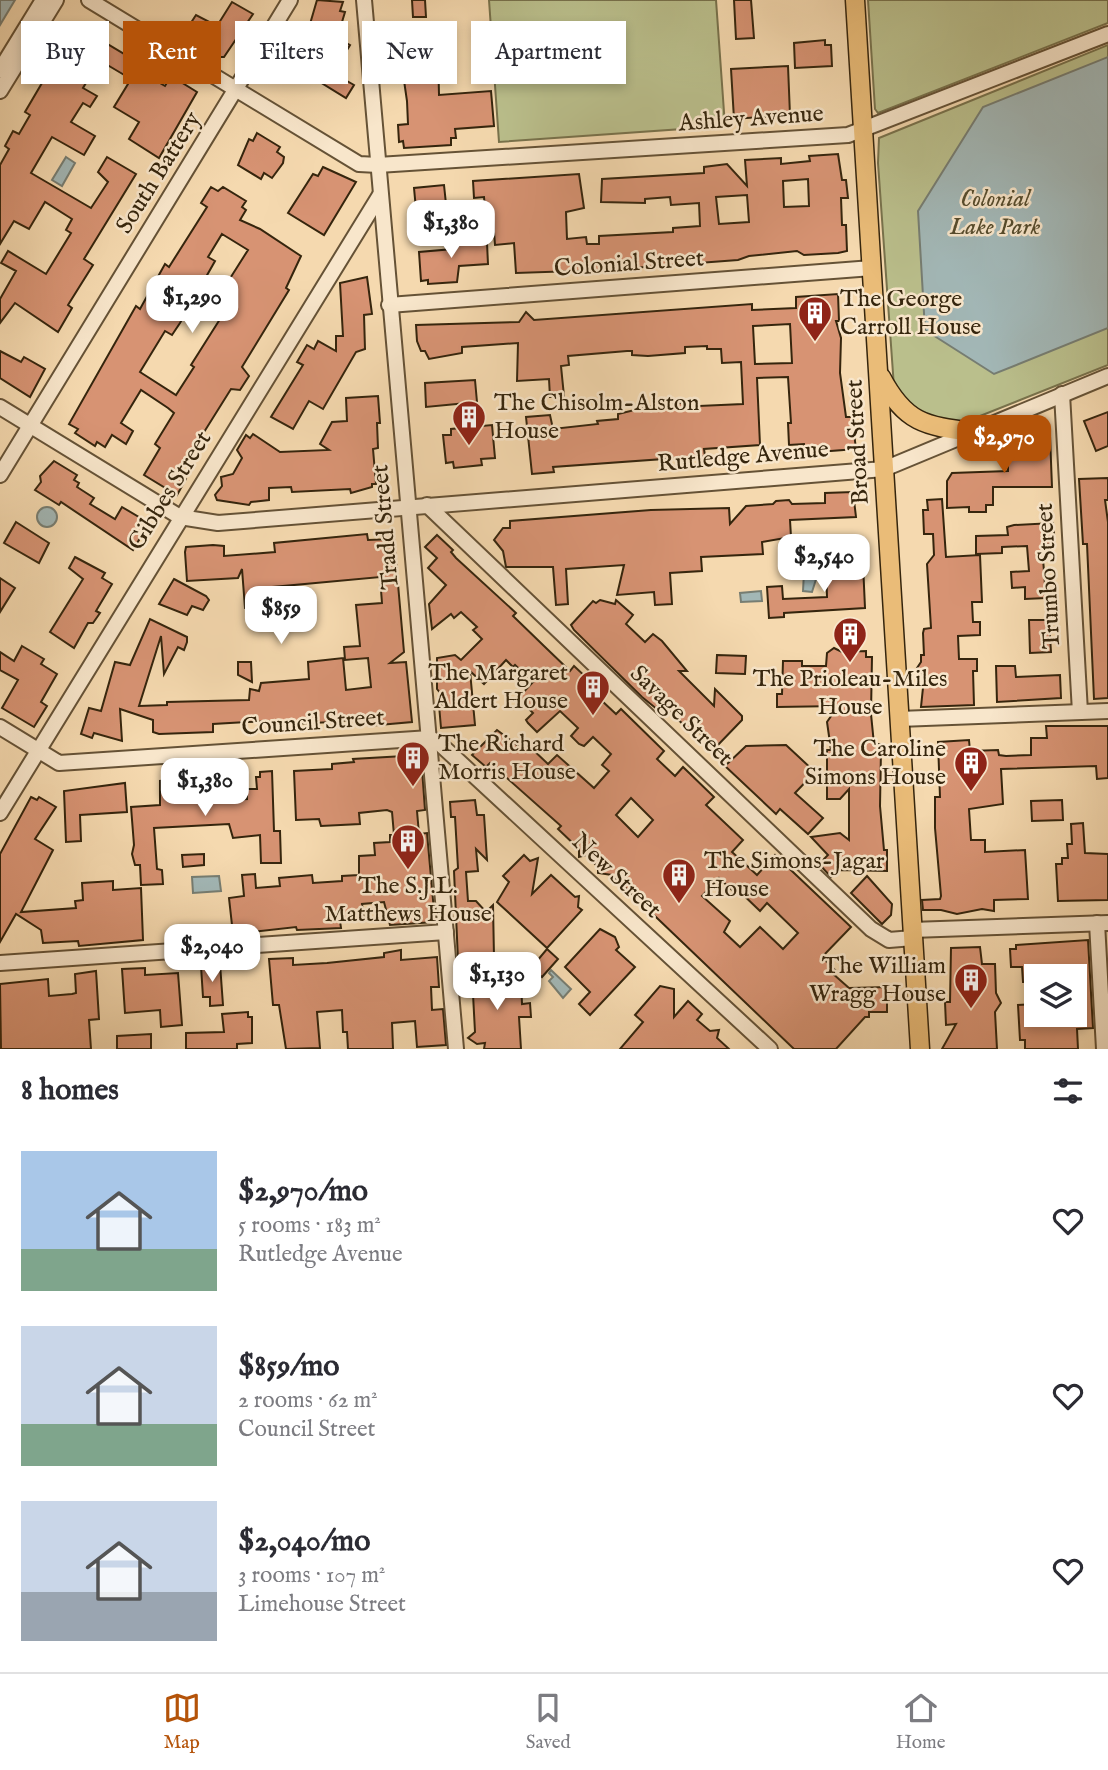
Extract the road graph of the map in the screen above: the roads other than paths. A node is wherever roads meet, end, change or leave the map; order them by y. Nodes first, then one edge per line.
1 (43, 0) edge
2 (56, 0) edge
3 (89, 0) edge
4 (290, 0) edge
5 (364, 0) edge
6 (855, 0) edge
7 (1108, 34) edge
8 (0, 70) edge
9 (237, 90) junction
10 (0, 91) edge
11 (863, 131) junction
12 (378, 165) junction
13 (380, 195) junction
14 (872, 268) junction
15 (389, 305) junction
16 (878, 373) junction
17 (1108, 376) edge
18 (1062, 394) junction
19 (0, 407) edge
20 (31, 425) junction
21 (973, 432) junction
22 (884, 469) junction
23 (0, 475) edge
24 (427, 505) junction
25 (406, 506) junction
26 (180, 517) junction
27 (1108, 711) edge
28 (1080, 712) junction
29 (899, 719) junction
30 (0, 727) edge
31 (430, 738) junction
32 (37, 751) junction
33 (0, 813) edge
34 (1102, 923) edge
35 (446, 932) junction
36 (913, 934) junction
37 (0, 963) edge
38 (456, 1049) edge
39 (770, 1049) edge
40 (920, 1049) edge
41 (1104, 1049) edge

1 - 8 street
2 - 10 street
3 - 9 street, Ashley Avenue
4 - 9 street, South Battery
5 - 12 street, Tradd Street
6 - 11 main road, Broad Street
7 - 11 street, Ashley Avenue
9 - 12 street, Ashley Avenue
9 - 20 street, South Battery
11 - 12 street, Ashley Avenue
11 - 14 main road, Broad Street
12 - 13 street, Tradd Street
13 - 15 street, Tradd Street
13 - 26 street, Gibbes Street
14 - 15 street, Colonial Street
14 - 16 main road, Broad Street
15 - 25 street, Tradd Street
16 - 21 main road
16 - 22 main road, Broad Street
17 - 18 street, Rutledge Avenue
18 - 21 street, Rutledge Avenue
18 - 28 street, Trumbo Street
19 - 20 street
20 - 23 street, South Battery
20 - 26 street
21 - 22 street, Rutledge Avenue
22 - 24 street, Rutledge Avenue
22 - 29 main road, Broad Street
24 - 25 street, Rutledge Avenue
24 - 36 street, Savage Street
25 - 26 street, Rutledge Avenue
25 - 31 street, Tradd Street
26 - 32 street, Gibbes Street
27 - 28 street
28 - 29 street
29 - 36 main road, Broad Street
30 - 32 street, Council Street
31 - 32 street, Council Street
31 - 35 street, Tradd Street
31 - 39 street, New Street
32 - 33 street, Gibbes Street
34 - 36 street, Savage Street
34 - 41 street
35 - 37 street
35 - 38 street, Tradd Street
36 - 40 main road, Broad Street

